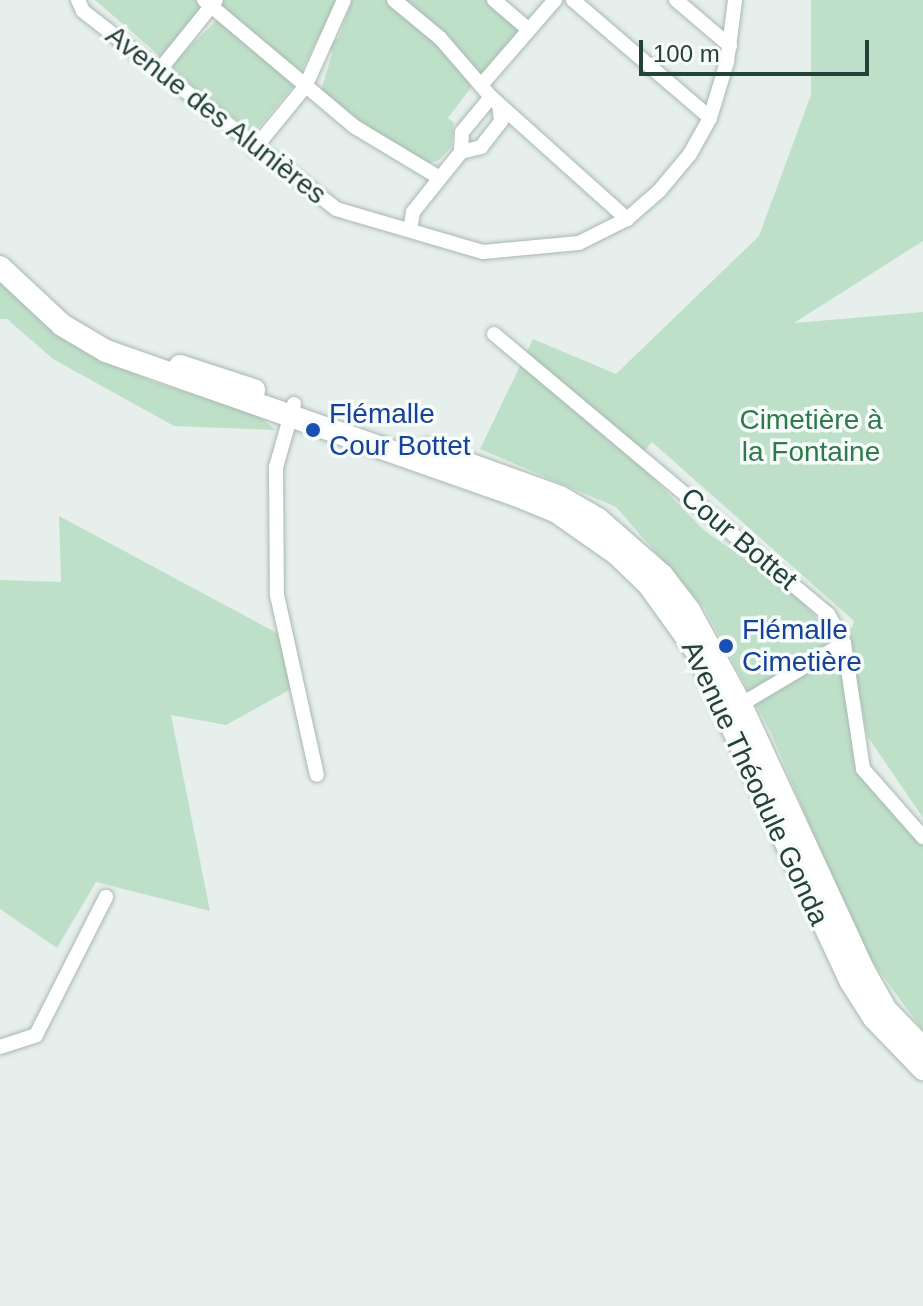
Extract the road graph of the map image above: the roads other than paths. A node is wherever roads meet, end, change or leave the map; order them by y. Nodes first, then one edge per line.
1 (78, 0) edge
2 (344, 0) edge
3 (394, 0) edge
4 (494, 0) edge
5 (555, 0) edge
6 (573, 0) edge
7 (676, 0) edge
8 (735, 0) edge
9 (211, 3) edge
10 (528, 29) junction
11 (730, 46) junction
12 (158, 72) junction
13 (483, 83) junction
14 (305, 87) junction
15 (495, 101) junction
16 (710, 118) junction
17 (254, 149) junction
18 (461, 152) junction
19 (440, 178) junction
20 (627, 219) junction
21 (410, 230) junction
22 (0, 254) edge
23 (0, 267) edge
24 (494, 334) dead end
25 (292, 410) junction
26 (844, 643) junction
27 (733, 710) junction
28 (317, 775) dead end
29 (923, 837) edge
30 (106, 897) dead end
31 (0, 1047) edge
32 (923, 1048) edge
33 (923, 1069) edge

1 - 12 street, Avenue des Alunières
2 - 14 street
3 - 13 street
4 - 10 street
5 - 10 street
6 - 16 street
7 - 11 street
8 - 11 street, Avenue des Alunières
9 - 12 street
9 - 14 street
10 - 13 street
11 - 16 street, Avenue des Alunières
12 - 17 street, Avenue des Alunières
13 - 15 street
14 - 17 street
14 - 19 street
15 - 18 street
15 - 18 street
15 - 20 street
16 - 20 street, Avenue des Alunières
17 - 21 street, Avenue des Alunières
18 - 19 street
19 - 21 street
20 - 21 street, Avenue des Alunières
22 - 25 main road, Avenue Théodule Gonda
23 - 25 main road, Avenue Théodule Gonda
24 - 26 street, Cour Bottet
25 - 27 main road, Avenue Théodule Gonda
25 - 28 street
26 - 27 street
26 - 29 street, Cour Bottet
27 - 32 main road, Avenue Théodule Gonda
27 - 33 main road, Avenue Théodule Gonda
30 - 31 street

